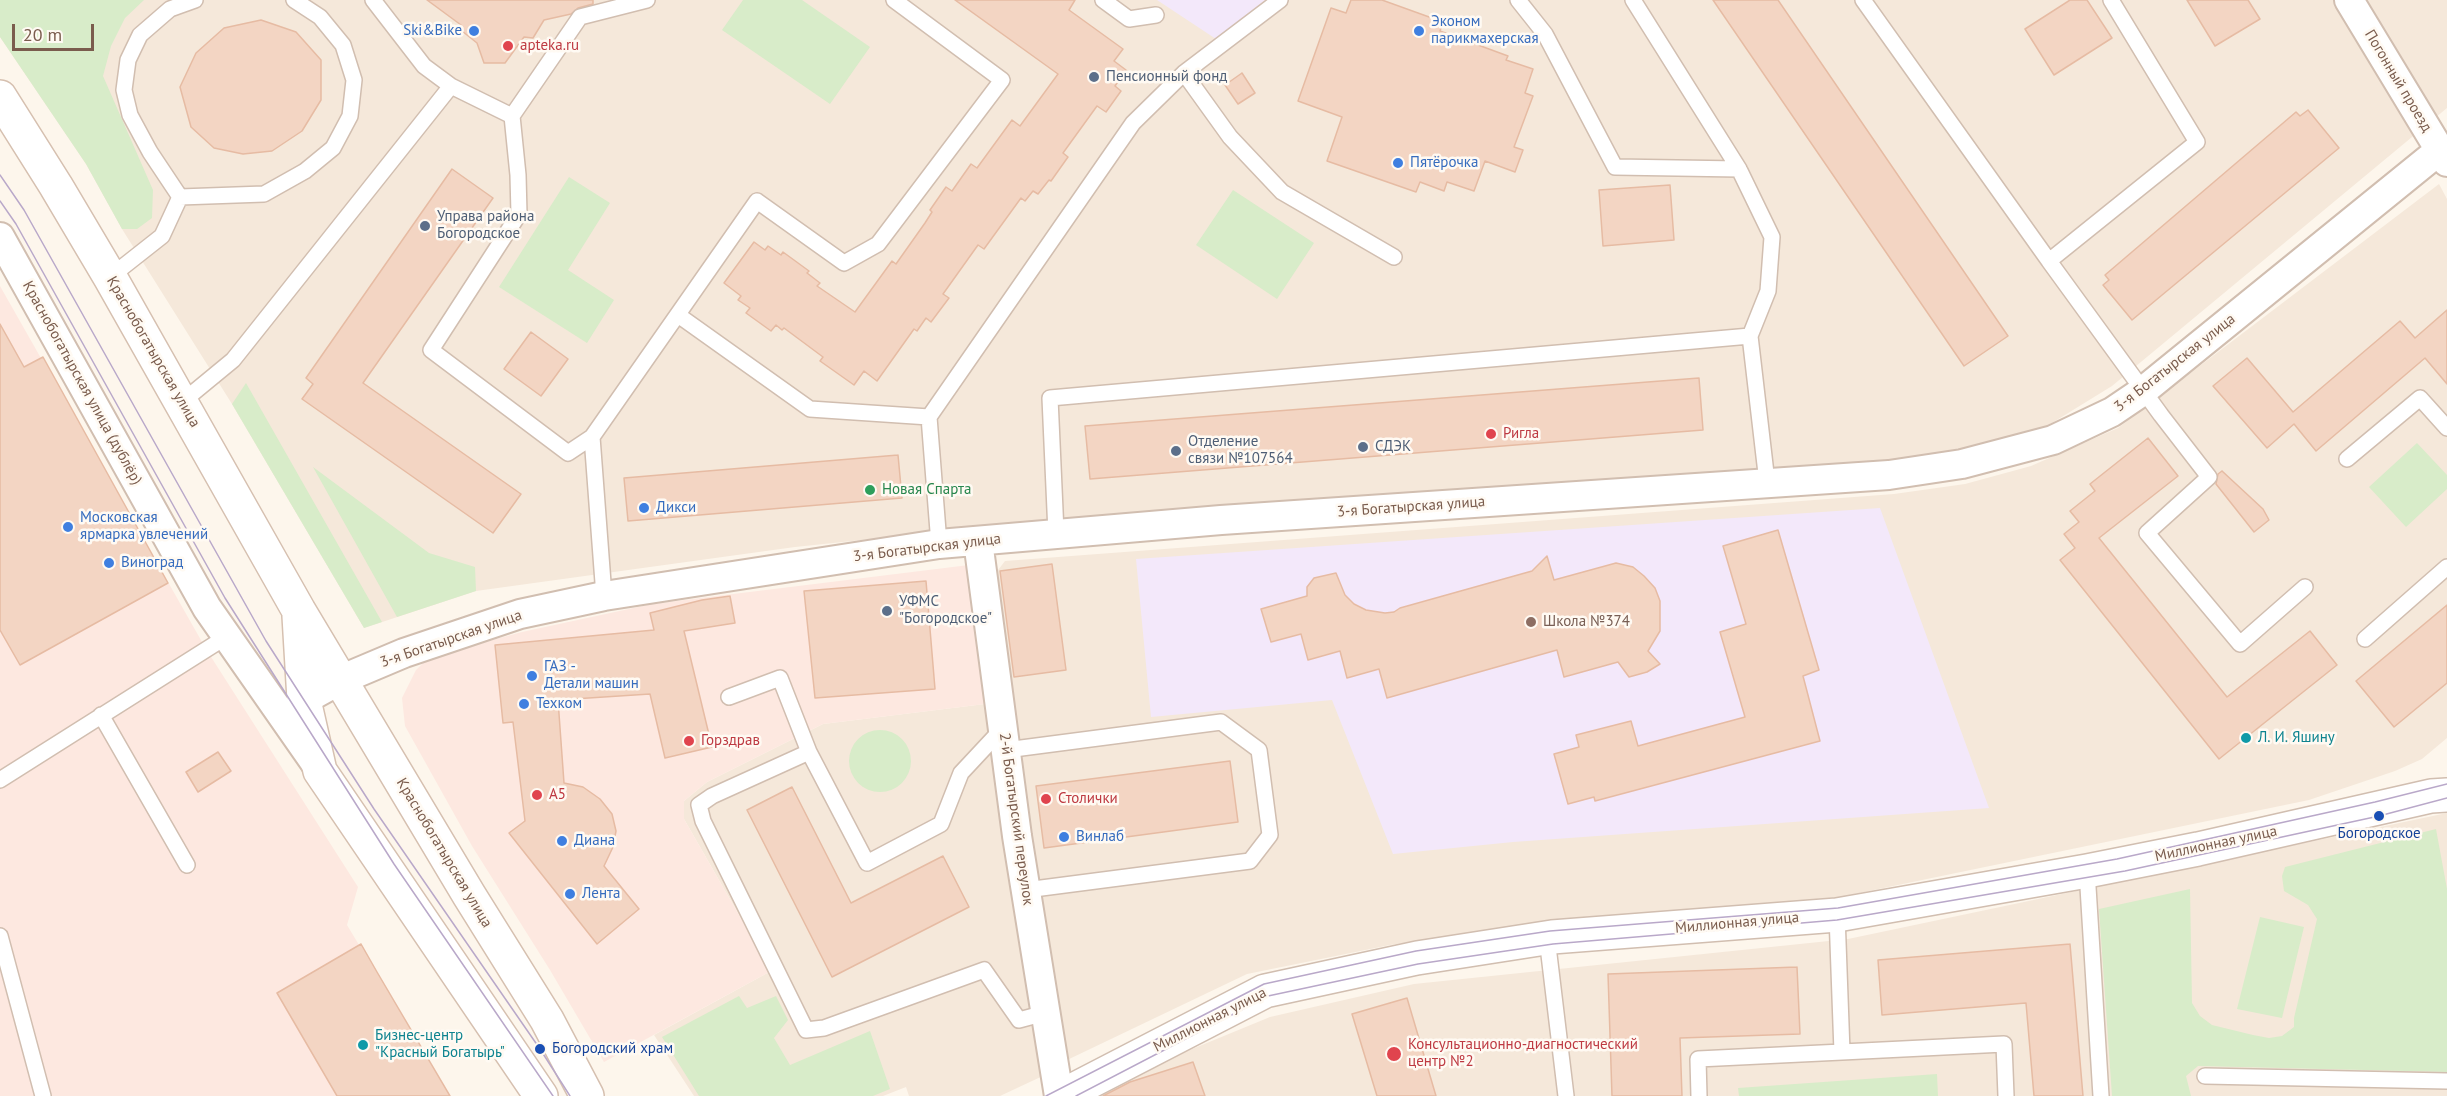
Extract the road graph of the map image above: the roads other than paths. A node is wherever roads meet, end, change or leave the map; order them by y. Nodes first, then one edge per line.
1 (195, 0) edge
2 (294, 0) edge
3 (373, 0) edge
4 (647, 0) edge
5 (894, 0) edge
6 (1102, 0) edge
7 (1280, 0) edge
8 (1518, 0) edge
9 (1633, 0) edge
10 (1863, 0) edge
11 (2111, 0) edge
12 (2349, 0) edge
13 (1156, 15) dead end
14 (1184, 73) junction
15 (451, 86) junction
16 (0, 97) edge
17 (512, 116) junction
18 (2443, 156) edge
19 (1738, 169) junction
20 (180, 197) junction
21 (0, 237) edge
22 (1394, 257) dead end
23 (2049, 261) junction
24 (110, 277) junction
25 (678, 315) junction
26 (1750, 336) junction
27 (2143, 391) junction
28 (182, 402) junction
29 (929, 417) junction
30 (2447, 428) edge
31 (592, 437) junction
32 (2347, 459) dead end
33 (1767, 482) junction
34 (1056, 533) junction
35 (978, 541) junction
36 (939, 544) junction
37 (2447, 567) edge
38 (2305, 587) dead end
39 (604, 596) junction
40 (299, 612) junction
41 (226, 637) junction
42 (2365, 639) dead end
43 (340, 680) junction
44 (729, 697) dead end
45 (304, 700) junction
46 (101, 715) junction
47 (1005, 738) junction
48 (809, 752) junction
49 (320, 771) junction
50 (0, 780) edge
51 (2442, 792) edge
52 (187, 866) dead end
53 (2086, 871) junction
54 (1026, 890) junction
55 (1837, 915) junction
56 (0, 936) edge
57 (1547, 938) junction
58 (1045, 1013) junction
59 (1842, 1052) junction
60 (2205, 1076) dead end
61 (2447, 1081) edge
62 (43, 1096) edge
63 (542, 1096) edge
64 (587, 1096) edge
65 (1060, 1096) edge
66 (1566, 1096) edge
67 (1699, 1096) edge
68 (2006, 1096) edge
69 (2101, 1096) edge

1 - 20 lane
2 - 20 lane
3 - 15 lane
4 - 17 lane
5 - 25 lane
6 - 13 lane
7 - 14 lane
8 - 19 lane
9 - 19 lane
10 - 23 lane
11 - 23 lane
12 - 18 street, Погонный проезд
14 - 22 lane
14 - 29 lane
15 - 17 lane
15 - 28 lane
16 - 24 main road, Краснобогатырская улица
17 - 31 lane
18 - 27 street, 3-я Богатырская улица
19 - 26 lane
20 - 24 lane
21 - 41 street, Краснобогатырская улица (дублёр)
23 - 27 lane
24 - 28 main road, Краснобогатырская улица
25 - 29 lane
25 - 31 lane
26 - 33 lane
26 - 34 lane
27 - 33 street, 3-я Богатырская улица
27 - 38 lane
28 - 40 main road, Краснобогатырская улица
29 - 36 lane
30 - 32 lane
31 - 39 lane
33 - 34 street, 3-я Богатырская улица
34 - 35 street, 3-я Богатырская улица
35 - 36 street, 3-я Богатырская улица
35 - 47 street, 2-й Богатырский переулок
36 - 39 street, 3-я Богатырская улица
37 - 42 lane
39 - 43 street, 3-я Богатырская улица
40 - 43 main road, Краснобогатырская улица
40 - 45 main road, Краснобогатырская улица
41 - 46 lane
41 - 49 street, Краснобогатырская улица (дублёр)
43 - 45 street, 3-я Богатырская улица
43 - 64 main road, Краснобогатырская улица
44 - 48 lane
45 - 49 main road, Краснобогатырская улица
46 - 50 lane
46 - 52 lane
47 - 48 lane
47 - 54 street, 2-й Богатырский переулок
47 - 54 lane
48 - 58 lane
49 - 63 main road, Краснобогатырская улица
51 - 53 main road, Миллионная улица
53 - 55 main road, Миллионная улица
53 - 69 lane
54 - 58 street, 2-й Богатырский переулок
55 - 57 main road, Миллионная улица
55 - 59 lane
56 - 62 lane
57 - 65 main road, Миллионная улица
57 - 66 lane
58 - 65 street, 2-й Богатырский переулок
59 - 67 lane
59 - 68 lane
60 - 61 lane

